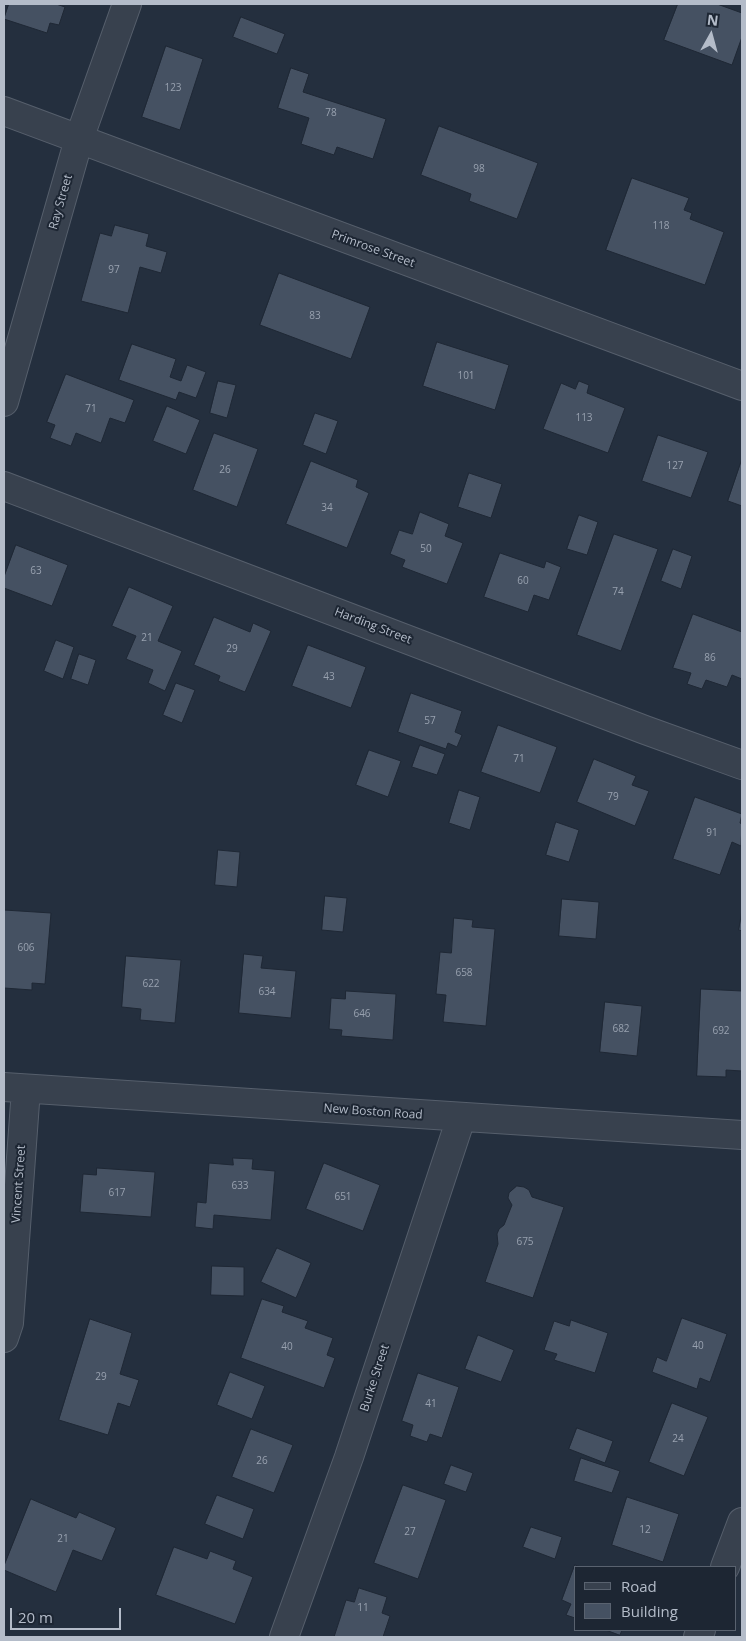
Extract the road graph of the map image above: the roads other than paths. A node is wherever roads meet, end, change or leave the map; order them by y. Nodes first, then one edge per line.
1 (127, 4) edge
2 (4, 111) edge
3 (79, 139) junction
4 (742, 386) edge
5 (4, 402) edge
6 (4, 486) edge
7 (742, 765) edge
8 (15, 1088) edge
9 (462, 1118) junction
10 (742, 1135) edge
11 (4, 1338) edge
12 (742, 1522) edge
13 (725, 1566) edge
14 (284, 1637) edge

1 - 3 street, Ray Street
2 - 3 street, Primrose Street
3 - 4 street, Primrose Street
3 - 5 street, Ray Street
6 - 7 street, Harding Street
8 - 9 street, New Boston Road
8 - 11 street, Vincent Street
9 - 10 street, New Boston Road
9 - 14 street, Burke Street
12 - 13 street

